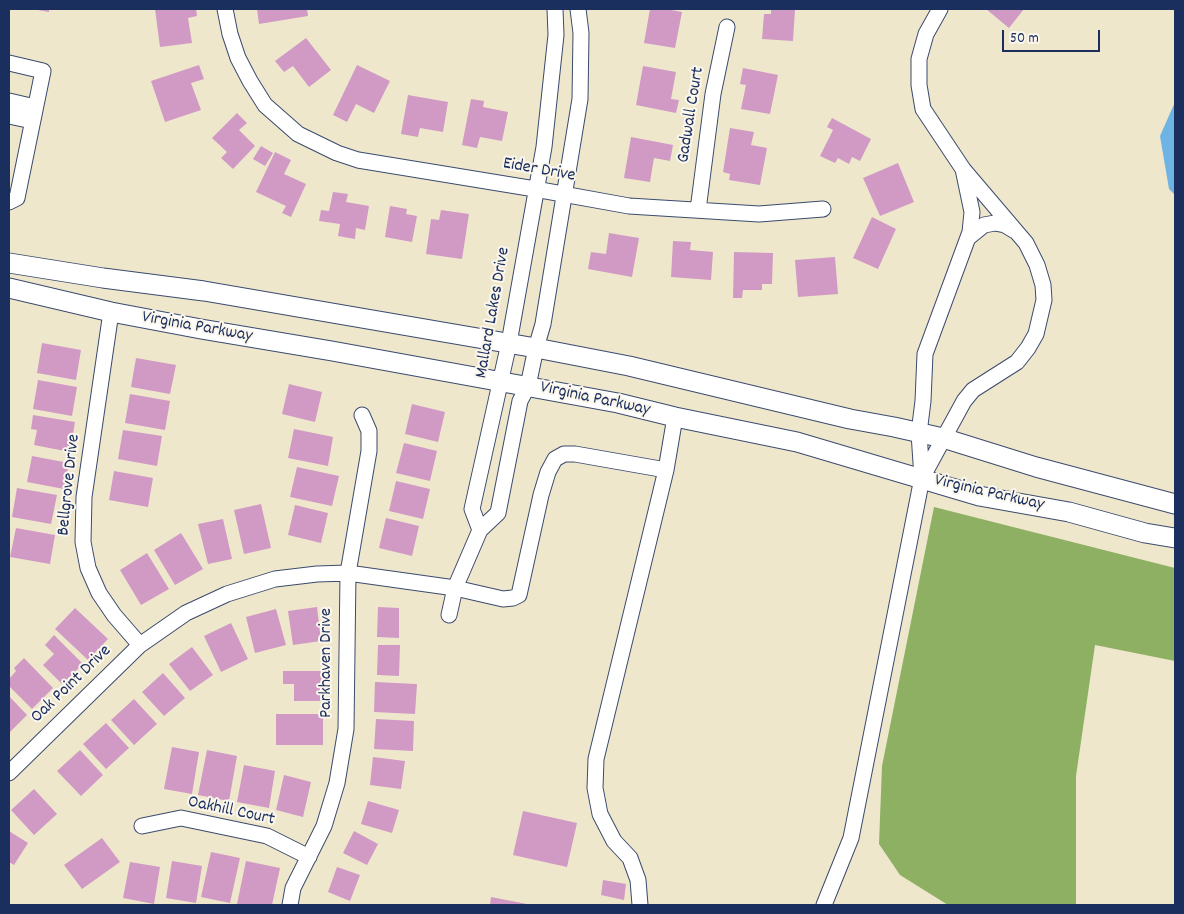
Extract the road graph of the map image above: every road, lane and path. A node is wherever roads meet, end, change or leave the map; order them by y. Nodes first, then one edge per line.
1 (225, 9) edge
2 (554, 9) edge
3 (578, 9) edge
4 (940, 9) edge
5 (727, 27) dead end
6 (9, 63) edge
7 (9, 101) edge
8 (34, 114) junction
9 (9, 116) edge
10 (963, 169) junction
11 (535, 189) junction
12 (565, 194) junction
13 (9, 202) edge
14 (823, 209) dead end
15 (698, 210) junction
16 (1018, 233) junction
17 (968, 238) junction
18 (9, 263) edge
19 (9, 288) edge
20 (111, 312) junction
21 (509, 343) junction
22 (536, 348) junction
23 (502, 381) junction
24 (528, 386) junction
25 (362, 415) dead end
26 (675, 417) junction
27 (920, 433) junction
28 (943, 438) junction
29 (666, 470) junction
30 (922, 478) junction
31 (1175, 504) edge
32 (480, 530) junction
33 (1175, 538) edge
34 (348, 573) junction
35 (455, 588) junction
36 (449, 616) dead end
37 (140, 645) junction
38 (9, 773) edge
39 (142, 826) dead end
40 (309, 856) junction
41 (290, 905) edge
42 (640, 905) edge
43 (824, 905) edge

1 - 11 street, Eider Drive
2 - 11 street, Mallard Lakes Drive
3 - 12 street
4 - 10 street
5 - 15 street, Gadwall Court
6 - 8 street
7 - 8 street
8 - 9 street
8 - 13 street
10 - 16 street
10 - 17 street
11 - 12 street, Eider Drive
11 - 21 street, Mallard Lakes Drive
12 - 15 street, Eider Drive
12 - 22 street
14 - 15 street, Eider Drive
16 - 17 street
16 - 28 street
17 - 27 street
18 - 21 main road, Virginia Parkway
19 - 20 main road, Virginia Parkway
20 - 23 main road, Virginia Parkway
20 - 37 street, Bellgrove Drive
21 - 22 main road, Virginia Parkway
21 - 23 street, Mallard Lakes Drive
22 - 24 street
22 - 27 main road, Virginia Parkway
23 - 24 main road, Virginia Parkway
23 - 32 street, Mallard Lakes Drive
24 - 26 main road, Virginia Parkway
24 - 32 street
25 - 34 street, Parkhaven Drive
26 - 29 street
26 - 30 main road, Virginia Parkway
27 - 28 main road, Virginia Parkway
27 - 30 street
28 - 30 street
28 - 31 main road, Virginia Parkway
29 - 35 street, Oak Point Drive
29 - 42 street
30 - 33 main road, Virginia Parkway
30 - 43 street
32 - 35 street
34 - 35 street, Oak Point Drive
34 - 37 street, Oak Point Drive
34 - 40 street, Parkhaven Drive
35 - 36 street
37 - 38 street, Oak Point Drive
39 - 40 street, Oakhill Court
40 - 41 street, Parkhaven Drive

